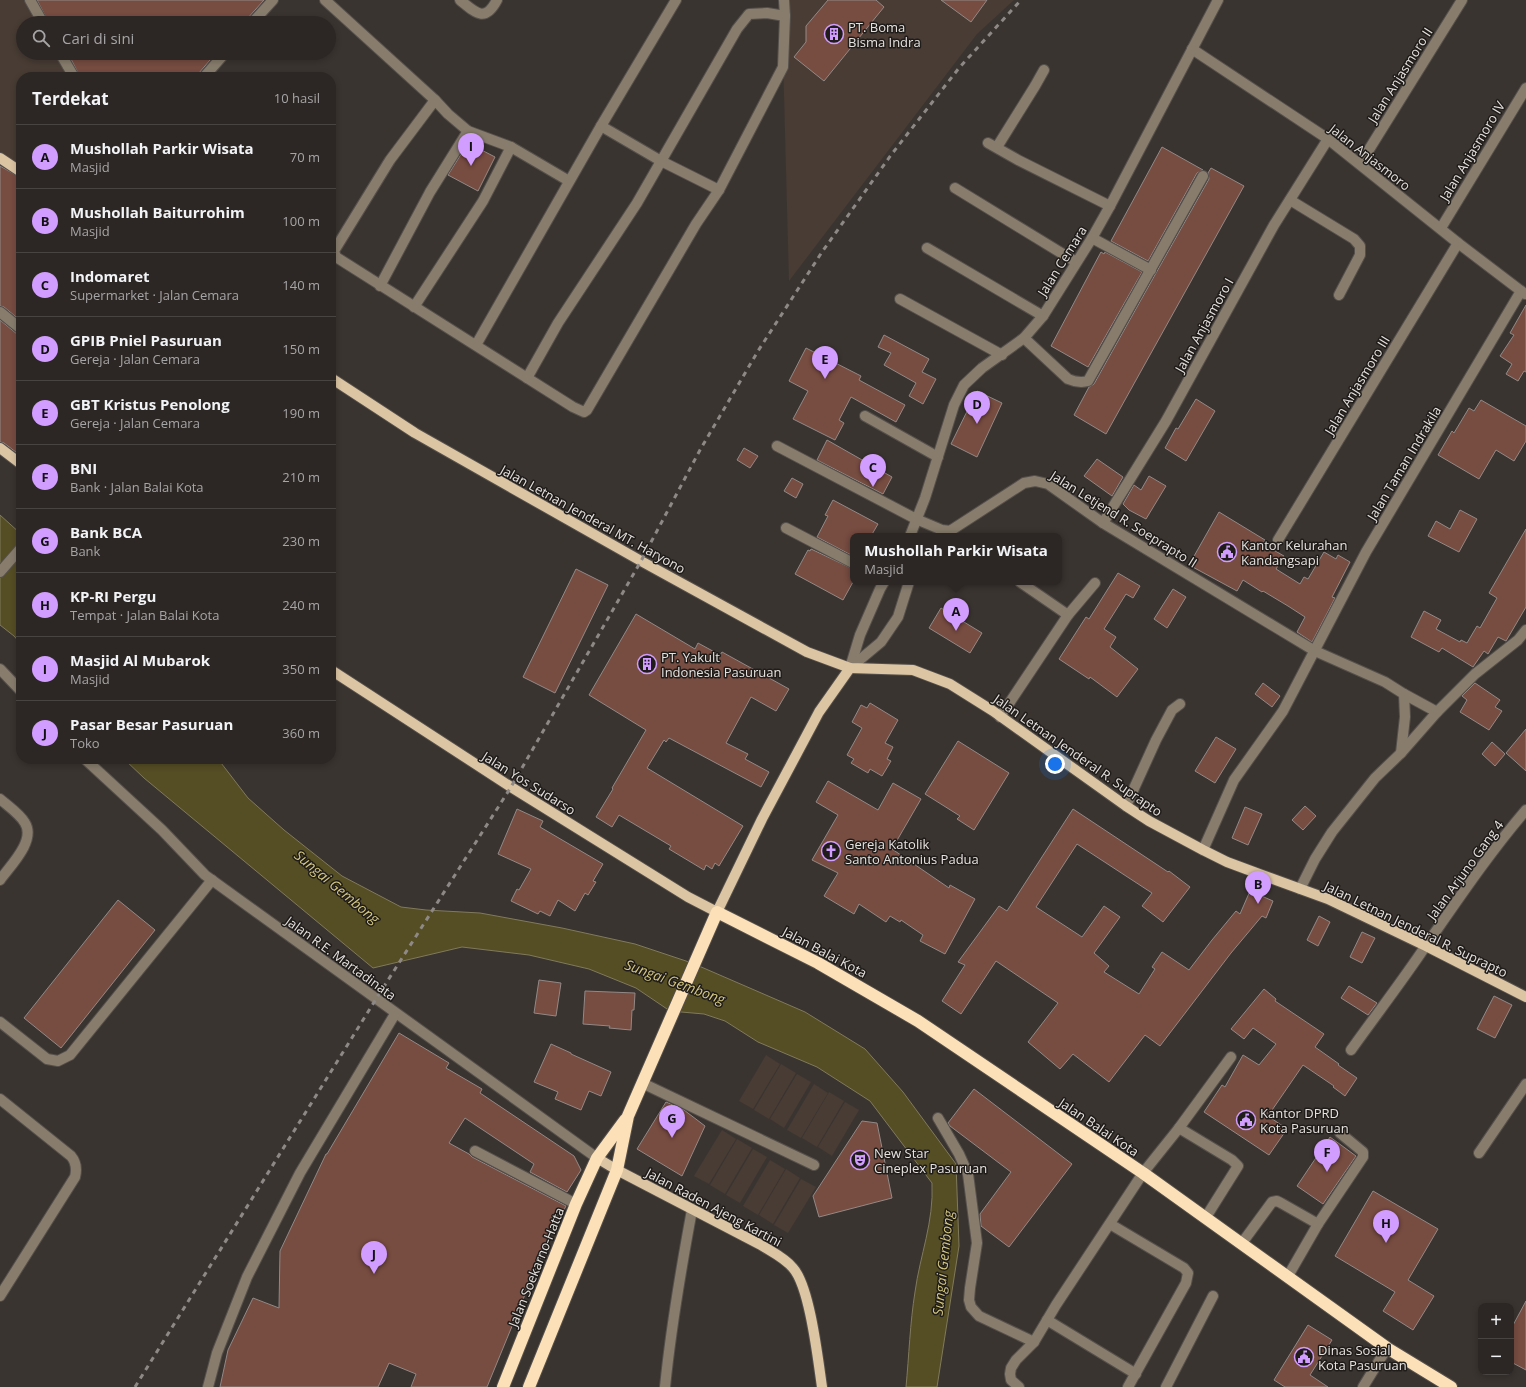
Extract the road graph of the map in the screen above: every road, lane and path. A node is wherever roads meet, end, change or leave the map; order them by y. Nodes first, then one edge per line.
1 (30, 0) edge
2 (273, 0) edge
3 (325, 0) edge
4 (460, 0) edge
5 (497, 0) edge
6 (676, 0) edge
7 (784, 0) edge
8 (1218, 0) edge
9 (1462, 0) edge
10 (39, 16) edge
11 (258, 16) edge
12 (785, 16) junction
13 (1192, 49) junction
14 (64, 60) edge
15 (219, 60) edge
16 (1044, 70) dead end
17 (71, 72) edge
18 (208, 72) edge
19 (1526, 88) edge
20 (435, 100) junction
21 (601, 126) junction
22 (468, 131) junction
23 (1328, 139) junction
24 (511, 147) junction
25 (0, 158) edge
26 (661, 161) junction
27 (1360, 164) junction
28 (16, 169) edge
29 (1203, 176) dead end
30 (569, 181) junction
31 (955, 188) dead end
32 (719, 190) junction
33 (1290, 200) junction
34 (1110, 206) junction
35 (1440, 228) junction
36 (1092, 238) junction
37 (1458, 243) junction
38 (336, 248) edge
39 (927, 248) dead end
40 (336, 257) edge
41 (1076, 262) junction
42 (1151, 270) junction
43 (380, 286) junction
44 (1523, 293) edge
45 (1339, 295) dead end
46 (900, 299) dead end
47 (414, 307) junction
48 (0, 312) edge
49 (1043, 316) junction
50 (16, 325) edge
51 (1024, 338) junction
52 (476, 345) junction
53 (1002, 355) junction
54 (527, 378) junction
55 (336, 381) edge
56 (865, 416) dead end
57 (777, 446) dead end
58 (0, 448) edge
59 (938, 457) junction
60 (16, 460) edge
61 (916, 519) junction
62 (1103, 523) junction
63 (786, 528) dead end
64 (911, 533) edge
65 (917, 533) edge
66 (954, 533) edge
67 (1278, 540) dead end
68 (16, 554) edge
69 (850, 561) edge
70 (0, 572) edge
71 (1095, 583) dead end
72 (882, 585) edge
73 (908, 585) edge
74 (1024, 585) edge
75 (1068, 615) junction
76 (1526, 630) edge
77 (1315, 651) junction
78 (0, 668) edge
79 (850, 668) junction
80 (336, 673) edge
81 (16, 686) edge
82 (1404, 694) junction
83 (1180, 704) dead end
84 (1437, 712) junction
85 (1000, 717) junction
86 (1401, 753) junction
87 (90, 764) edge
88 (0, 799) edge
89 (1126, 806) junction
90 (1526, 810) edge
91 (1203, 850) junction
92 (0, 880) edge
93 (212, 880) junction
94 (1300, 889) junction
95 (717, 912) junction
96 (1426, 946) junction
97 (1526, 997) edge
98 (396, 1014) junction
99 (0, 1022) edge
100 (1351, 1050) dead end
101 (1231, 1057) dead end
102 (642, 1083) junction
103 (1526, 1084) edge
104 (0, 1099) edge
105 (628, 1116) junction
106 (938, 1118) dead end
107 (1179, 1128) junction
108 (1340, 1133) dead end
109 (475, 1150) dead end
110 (1479, 1153) dead end
111 (597, 1158) junction
112 (814, 1165) dead end
113 (616, 1170) junction
114 (1143, 1173) junction
115 (576, 1204) junction
116 (692, 1210) junction
117 (1206, 1217) junction
118 (1110, 1224) junction
119 (1318, 1224) junction
120 (1242, 1243) junction
121 (1288, 1276) junction
122 (0, 1296) edge
123 (1214, 1296) dead end
124 (1047, 1320) junction
125 (1034, 1342) junction
126 (1387, 1348) junction
127 (1136, 1374) junction
128 (208, 1387) edge
129 (503, 1387) edge
130 (529, 1387) edge
131 (665, 1387) edge
132 (822, 1387) edge
133 (1019, 1387) edge
134 (1128, 1387) edge
135 (1166, 1387) edge
136 (1363, 1387) edge
137 (1451, 1387) edge

1 - 10 street
2 - 11 street
3 - 20 street
4 - 5 street
6 - 21 street
7 - 12 street
8 - 13 street, Jalan Cemara
9 - 27 street, Jalan Anjasmoro II
12 - 26 street
12 - 32 street
13 - 23 street, Jalan Anjasmoro
13 - 34 street, Jalan Cemara
14 - 17 street
15 - 18 street
16 - 34 street
19 - 35 street, Jalan Anjasmoro IV
20 - 22 street
20 - 38 street
21 - 26 street
21 - 30 street
22 - 24 street
22 - 43 street
23 - 27 street, Jalan Anjasmoro
23 - 33 street, Jalan Anjasmoro I
24 - 30 street
24 - 47 street
25 - 28 main road
26 - 32 street
26 - 54 street
27 - 35 street, Jalan Anjasmoro
29 - 42 street
30 - 52 street
31 - 41 street
32 - 54 street
33 - 45 street
33 - 62 street, Jalan Anjasmoro I
34 - 36 street, Jalan Cemara
35 - 37 street, Jalan Anjasmoro
36 - 41 street, Jalan Cemara
36 - 42 street
37 - 44 street, Jalan Anjasmoro
37 - 67 street, Jalan Anjasmoro III
39 - 49 street
40 - 43 street
41 - 49 street, Jalan Cemara
42 - 51 street
43 - 47 street
44 - 77 street, Jalan Taman Indrakila
46 - 53 street
47 - 52 street
48 - 50 street
49 - 51 street, Jalan Cemara
51 - 53 street, Jalan Cemara
52 - 54 street
53 - 59 street, Jalan Cemara
55 - 79 main road, Jalan Letnan Jenderal MT. Haryono
56 - 59 street
57 - 61 street, Jalan Letjend R. Soeprapto II
58 - 60 main road
59 - 61 street, Jalan Cemara
61 - 64 street, Jalan Cemara
61 - 65 street, Jalan Cemara
61 - 66 street, Jalan Letjend R. Soeprapto II
62 - 66 street, Jalan Letjend R. Soeprapto II
62 - 77 street, Jalan Letjend R. Soeprapto II
63 - 69 street
68 - 70 street
71 - 75 street
72 - 79 street
73 - 79 street
74 - 75 street
75 - 85 street
76 - 84 street
77 - 82 street
77 - 91 street, Jalan Taman Indrakila
78 - 81 street
79 - 85 main road, Jalan Letnan Jenderal R. Suprapto
79 - 95 main road
80 - 95 main road, Jalan Yos Sudarso
82 - 84 street
82 - 86 street
83 - 89 street
84 - 86 street
85 - 89 main road, Jalan Letnan Jenderal R. Suprapto
86 - 94 street
87 - 93 street, Jalan R.E. Martadinata
88 - 92 street
89 - 91 main road, Jalan Letnan Jenderal R. Suprapto
90 - 96 street, Jalan Arjuno Gang 4
91 - 94 main road, Jalan Letnan Jenderal R. Suprapto
93 - 98 street, Jalan R.E. Martadinata
93 - 99 street
94 - 96 main road, Jalan Letnan Jenderal R. Suprapto
95 - 102 highway
95 - 114 highway, Jalan Balai Kota
96 - 97 main road, Jalan Letnan Jenderal R. Suprapto
96 - 100 street, Jalan Arjuno Gang 4
98 - 111 street, Jalan R.E. Martadinata
98 - 128 street
101 - 107 street
102 - 105 highway
102 - 112 street
103 - 110 street
104 - 122 street
105 - 111 highway, Jalan Soekarno-Hatta
105 - 113 highway
106 - 125 street
107 - 114 street
107 - 117 street
108 - 119 street
109 - 115 street
111 - 113 main road, Jalan Raden Ajeng Kartini
111 - 115 highway, Jalan Soekarno-Hatta
113 - 116 main road, Jalan Raden Ajeng Kartini
113 - 130 highway
114 - 117 highway, Jalan Balai Kota
114 - 118 street
115 - 129 highway, Jalan Soekarno-Hatta
116 - 131 street
116 - 132 main road, Jalan Raden Ajeng Kartini
117 - 120 highway, Jalan Balai Kota
118 - 124 street
118 - 127 street
119 - 120 street
119 - 121 street
120 - 121 highway, Jalan Balai Kota
121 - 126 highway, Jalan Balai Kota
123 - 135 street
124 - 125 street
124 - 127 street
125 - 133 street
126 - 136 street
126 - 137 highway, Jalan Balai Kota
127 - 134 street

